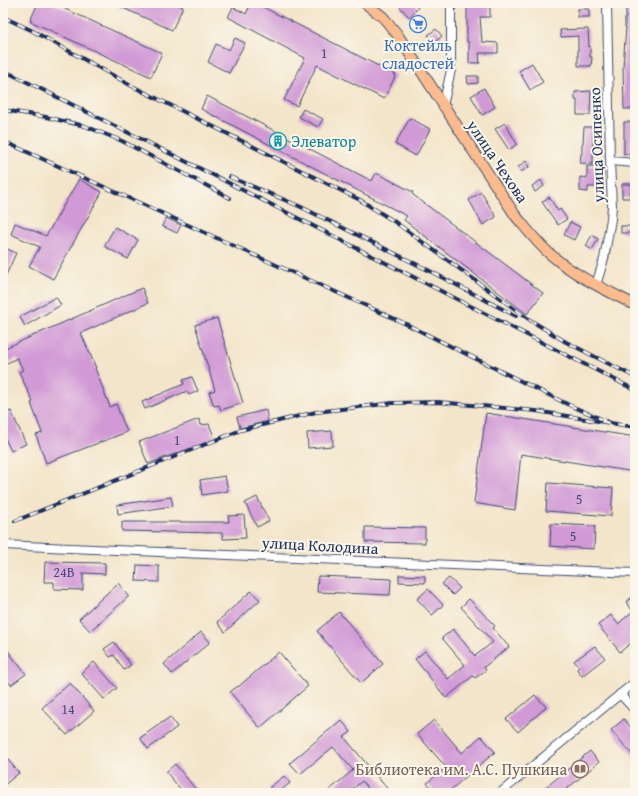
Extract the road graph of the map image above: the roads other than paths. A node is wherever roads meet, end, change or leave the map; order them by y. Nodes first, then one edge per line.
1 (365, 3) edge
2 (451, 3) edge
3 (607, 3) edge
4 (443, 106) junction
5 (610, 161) junction
6 (635, 163) edge
7 (596, 285) junction
8 (635, 305) edge
9 (3, 545) edge
10 (635, 573) edge
11 (635, 682) edge
12 (620, 694) junction
13 (635, 710) edge
14 (500, 793) edge

1 - 4 main road, улица Чехова
2 - 4 street
3 - 5 street, улица Осипенко
4 - 7 main road, улица Чехова
5 - 6 street
5 - 7 street, улица Осипенко
7 - 8 main road, улица Чехова
9 - 10 street, улица Колодина
11 - 12 street
12 - 13 street
12 - 14 street

